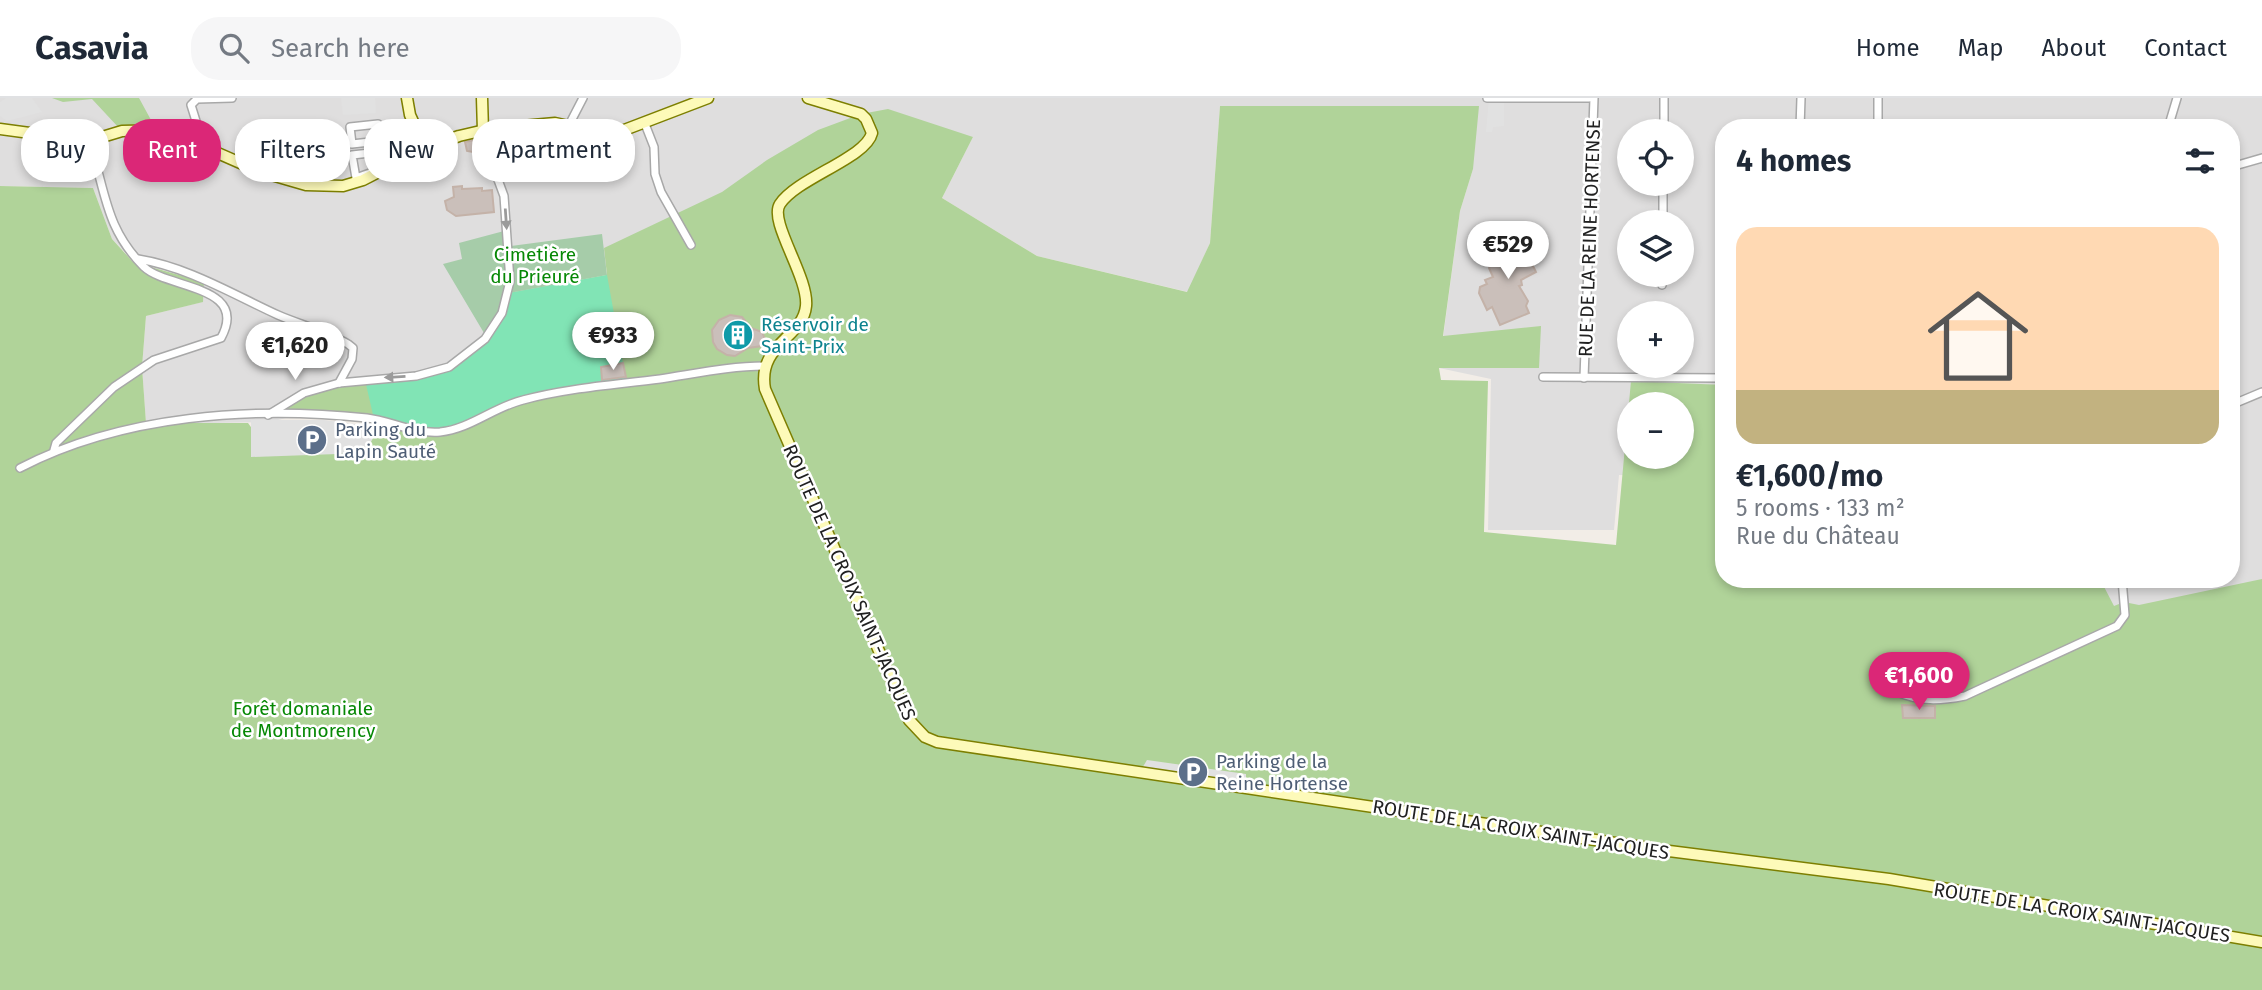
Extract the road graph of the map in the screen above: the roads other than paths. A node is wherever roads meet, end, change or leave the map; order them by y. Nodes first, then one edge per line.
1 (232, 98) edge
2 (407, 98) edge
3 (482, 98) edge
4 (583, 98) edge
5 (708, 98) edge
6 (808, 98) edge
7 (1487, 98) edge
8 (1591, 98) edge
9 (1664, 98) edge
10 (1801, 98) edge
11 (1878, 98) edge
12 (2176, 98) edge
13 (195, 119) edge
14 (412, 119) edge
15 (485, 119) edge
16 (572, 119) edge
17 (1664, 119) edge
18 (1800, 119) edge
19 (1878, 119) edge
20 (2170, 119) edge
21 (645, 124) junction
22 (635, 126) edge
23 (0, 129) edge
24 (21, 132) edge
25 (109, 135) edge
26 (379, 141) joint
27 (379, 152) joint
28 (2262, 158) edge
29 (2240, 164) edge
30 (364, 179) edge
31 (100, 182) edge
32 (499, 182) edge
33 (691, 245) dead end
34 (137, 259) junction
35 (765, 366) junction
36 (1544, 377) dead end
37 (1584, 378) junction
38 (1715, 378) edge
39 (339, 383) junction
40 (2262, 392) edge
41 (2240, 401) edge
42 (267, 415) junction
43 (54, 450) junction
44 (19, 468) dead end
45 (2123, 588) edge
46 (1897, 692) dead end
47 (2262, 942) edge

1 - 13 street
2 - 14 street
3 - 15 street
4 - 16 street
5 - 21 street
6 - 35 street
7 - 8 street
8 - 37 street, RUE DE LA REINE HORTENSE
9 - 17 street
10 - 18 street
11 - 19 street
12 - 20 street
21 - 22 street
21 - 33 street
23 - 24 street
25 - 30 street
26 - 26 street
27 - 27 street
28 - 29 street
31 - 34 street
32 -> 39 street
34 - 39 street
34 - 43 street
35 - 42 street
35 - 47 street, ROUTE DE LA CROIX SAINT-JACQUES
36 - 37 street
37 - 38 street
39 - 42 street
40 - 41 street
42 - 43 street
43 - 44 street
45 - 46 street

